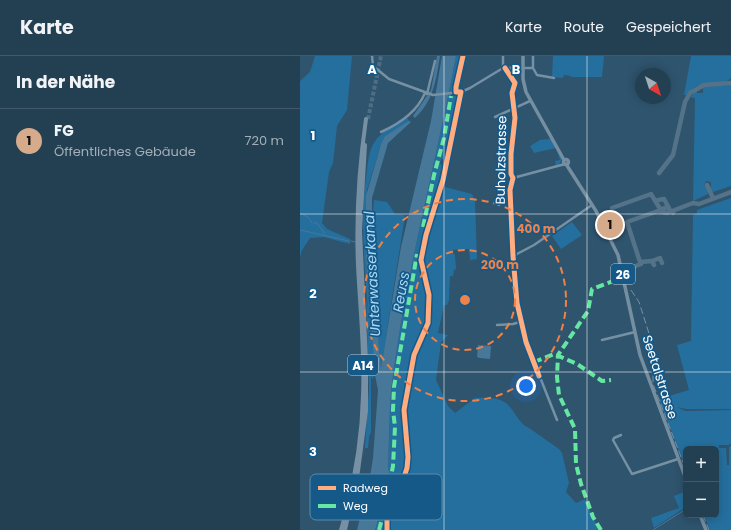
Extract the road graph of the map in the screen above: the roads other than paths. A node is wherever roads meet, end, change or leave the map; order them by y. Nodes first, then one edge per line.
1 (372, 56) edge
2 (503, 56) edge
3 (523, 56) edge
4 (533, 56) edge
5 (435, 61) dead end
6 (504, 68) junction
7 (524, 68) junction
8 (533, 68) junction
9 (554, 78) dead end
10 (429, 94) junction
11 (530, 101) junction
12 (513, 108) junction
13 (495, 117) dead end
14 (381, 132) dead end
15 (566, 162) junction
16 (512, 178) junction
17 (592, 205) junction
18 (513, 256) junction
19 (520, 322) junction
20 (497, 325) dead end
21 (635, 332) junction
22 (602, 340) dead end
23 (557, 420) dead end
24 (621, 434) dead end
25 (678, 459) junction
26 (683, 472) edge
27 (355, 474) edge
28 (358, 474) edge
29 (701, 518) edge
30 (344, 520) edge
31 (346, 520) edge
32 (341, 530) edge
33 (344, 530) edge
34 (706, 530) edge

1 - 10 street
2 - 6 street
3 - 7 main road, Seetalstrasse / 26
4 - 8 street
5 - 10 street
6 - 7 street
6 - 10 street
6 - 12 street, Buholzstrasse
7 - 8 street
7 - 11 main road, Seetalstrasse / 26
8 - 9 street
10 - 14 street
11 - 12 street
11 - 15 main road, Seetalstrasse / 26
12 - 13 street
12 - 16 street, Buholzstrasse
15 - 16 street
15 - 17 main road, Seetalstrasse / 26
16 - 18 street, Buholzstrasse
17 - 18 street
17 - 21 main road, Seetalstrasse / 26
18 - 19 street, Buholzstrasse
19 - 20 street
19 - 23 street, Buholzstrasse
21 - 22 street
21 - 25 main road, Seetalstrasse / 26
24 - 25 street
25 - 26 main road, Seetalstrasse / 26
27 - 28 highway, A14
29 - 34 main road
30 - 32 highway, A14
31 - 33 highway, A14

